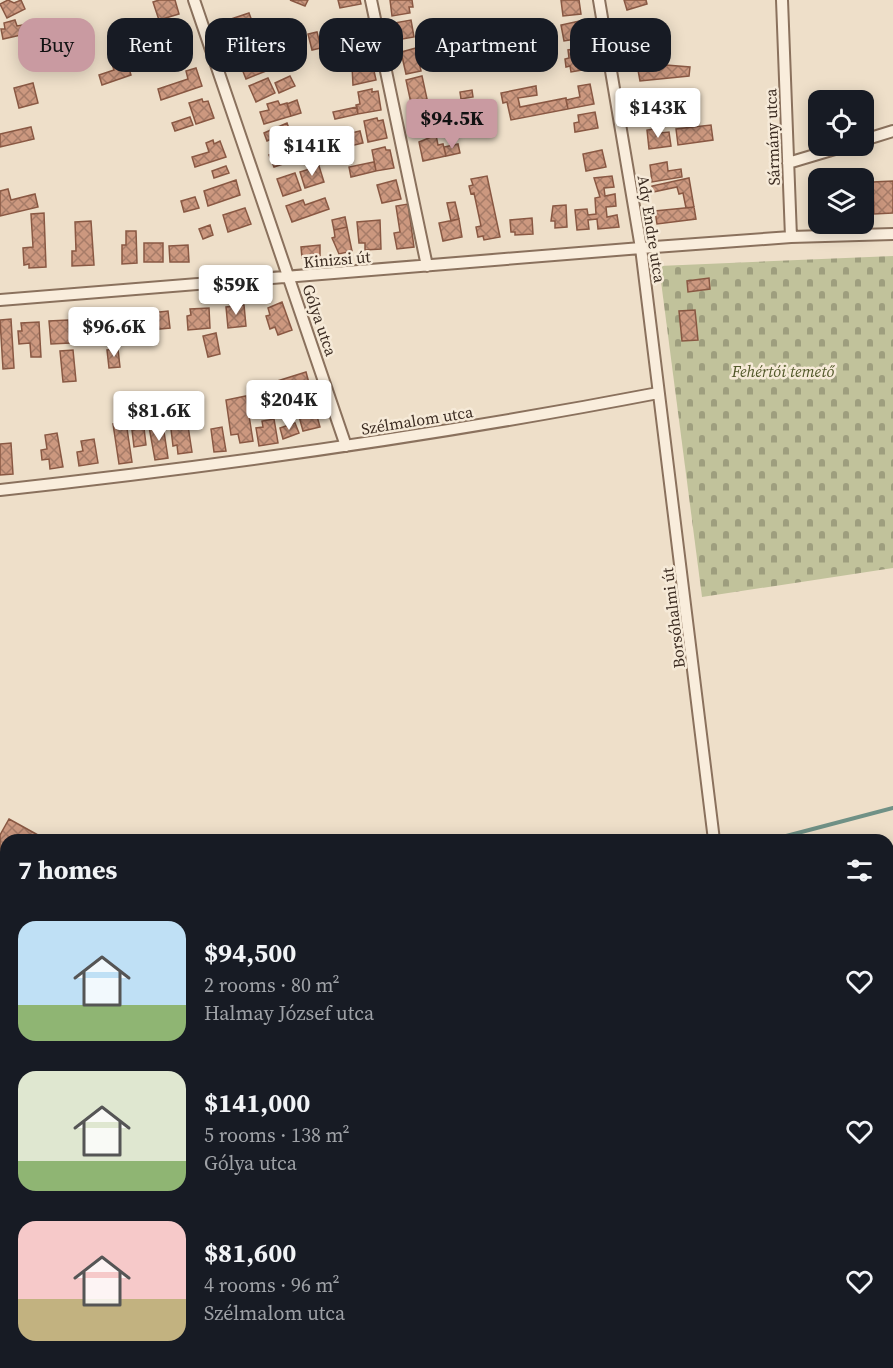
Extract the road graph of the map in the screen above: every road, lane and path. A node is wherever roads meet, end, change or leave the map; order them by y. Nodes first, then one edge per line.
1 (194, 0) edge
2 (371, 0) edge
3 (599, 0) edge
4 (782, 0) edge
5 (893, 131) edge
6 (874, 137) edge
7 (811, 156) edge
8 (788, 163) junction
9 (893, 234) edge
10 (790, 237) junction
11 (641, 248) junction
12 (427, 266) junction
13 (290, 278) junction
14 (0, 300) edge
15 (658, 393) junction
16 (346, 446) junction
17 (0, 490) edge
18 (713, 834) edge

1 - 13 street, Gólya utca
2 - 12 street
3 - 11 street, Ady Endre utca
4 - 8 street, Sármány utca
5 - 6 street
7 - 8 street
8 - 10 street, Sármány utca
9 - 10 street, Kinizsi út
10 - 11 street, Kinizsi út
11 - 12 street, Kinizsi út
11 - 15 street, Ady Endre utca
12 - 13 street, Kinizsi út
13 - 14 street, Kinizsi út
13 - 16 street, Gólya utca
15 - 16 street, Szélmalom utca
15 - 18 street, Borsóhalmi út
16 - 17 street, Szélmalom utca

